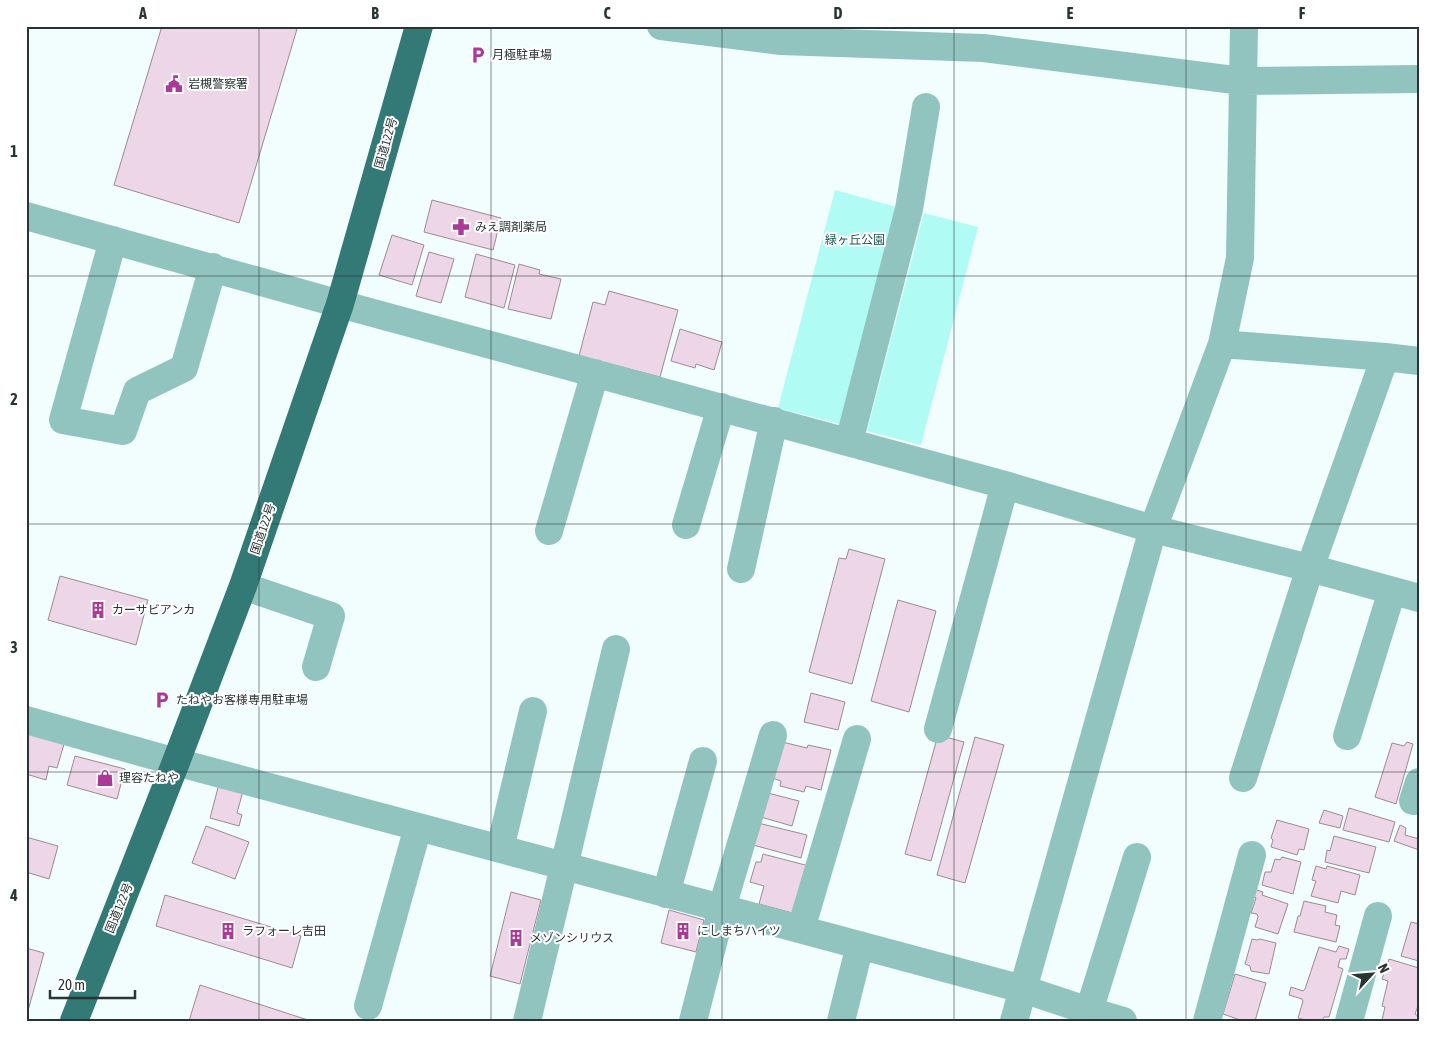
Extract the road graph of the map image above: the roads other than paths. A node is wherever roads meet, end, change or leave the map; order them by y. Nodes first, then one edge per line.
1 (419, 26) edge
2 (661, 26) edge
3 (1244, 26) edge
4 (1419, 79) edge
5 (1242, 81) junction
6 (926, 107) dead end
7 (26, 216) edge
8 (113, 240) junction
9 (213, 267) junction
10 (340, 304) junction
11 (1222, 344) junction
12 (1384, 357) junction
13 (1419, 361) edge
14 (595, 372) junction
15 (721, 407) junction
16 (774, 421) junction
17 (849, 442) junction
18 (1005, 485) junction
19 (686, 525) dead end
20 (1153, 529) junction
21 (550, 531) dead end
22 (1310, 568) junction
23 (741, 569) dead end
24 (244, 586) junction
25 (1392, 591) junction
26 (1419, 598) edge
27 (616, 649) dead end
28 (316, 667) dead end
29 (533, 711) dead end
30 (26, 720) edge
31 (938, 730) dead end
32 (773, 735) dead end
33 (1347, 736) dead end
34 (857, 739) dead end
35 (703, 761) dead end
36 (176, 762) junction
37 (1243, 778) dead end
38 (418, 827) junction
39 (500, 849) junction
40 (1252, 855) dead end
41 (1138, 857) dead end
42 (563, 866) junction
43 (666, 894) junction
44 (722, 908) junction
45 (1378, 916) dead end
46 (800, 929) junction
47 (860, 946) junction
48 (1023, 989) junction
49 (368, 1006) dead end
50 (1089, 1011) junction
51 (1121, 1020) edge
52 (74, 1021) edge
53 (527, 1021) edge
54 (693, 1021) edge
55 (840, 1021) edge
56 (1014, 1021) edge
57 (1207, 1021) edge
58 (1349, 1021) edge

1 - 10 highway, 国道122号
2 - 5 street
3 - 5 street
4 - 5 street
5 - 11 street
6 - 17 street
7 - 8 street
8 - 9 street
8 - 9 street
9 - 10 street
10 - 14 street
10 - 24 highway, 国道122号
11 - 12 street
11 - 20 street
12 - 13 street
12 - 22 street
14 - 15 street
14 - 21 street
15 - 16 street
15 - 19 street
16 - 17 street
16 - 23 street
17 - 18 street
18 - 20 street
18 - 31 street
20 - 22 street
20 - 48 street
22 - 25 street
22 - 37 street
24 - 28 street
24 - 36 highway, 国道122号
25 - 26 street
25 - 33 street
27 - 42 street
29 - 39 street
30 - 36 street
32 - 44 street
34 - 46 street
35 - 43 street
36 - 38 street
36 - 52 highway, 国道122号
38 - 39 street
38 - 49 street
39 - 42 street
40 - 57 street
41 - 50 street
42 - 43 street
42 - 53 street
43 - 44 street
44 - 46 street
44 - 54 street
45 - 58 street
46 - 47 street
47 - 48 street
47 - 55 street
48 - 50 street
48 - 56 street
50 - 51 street

